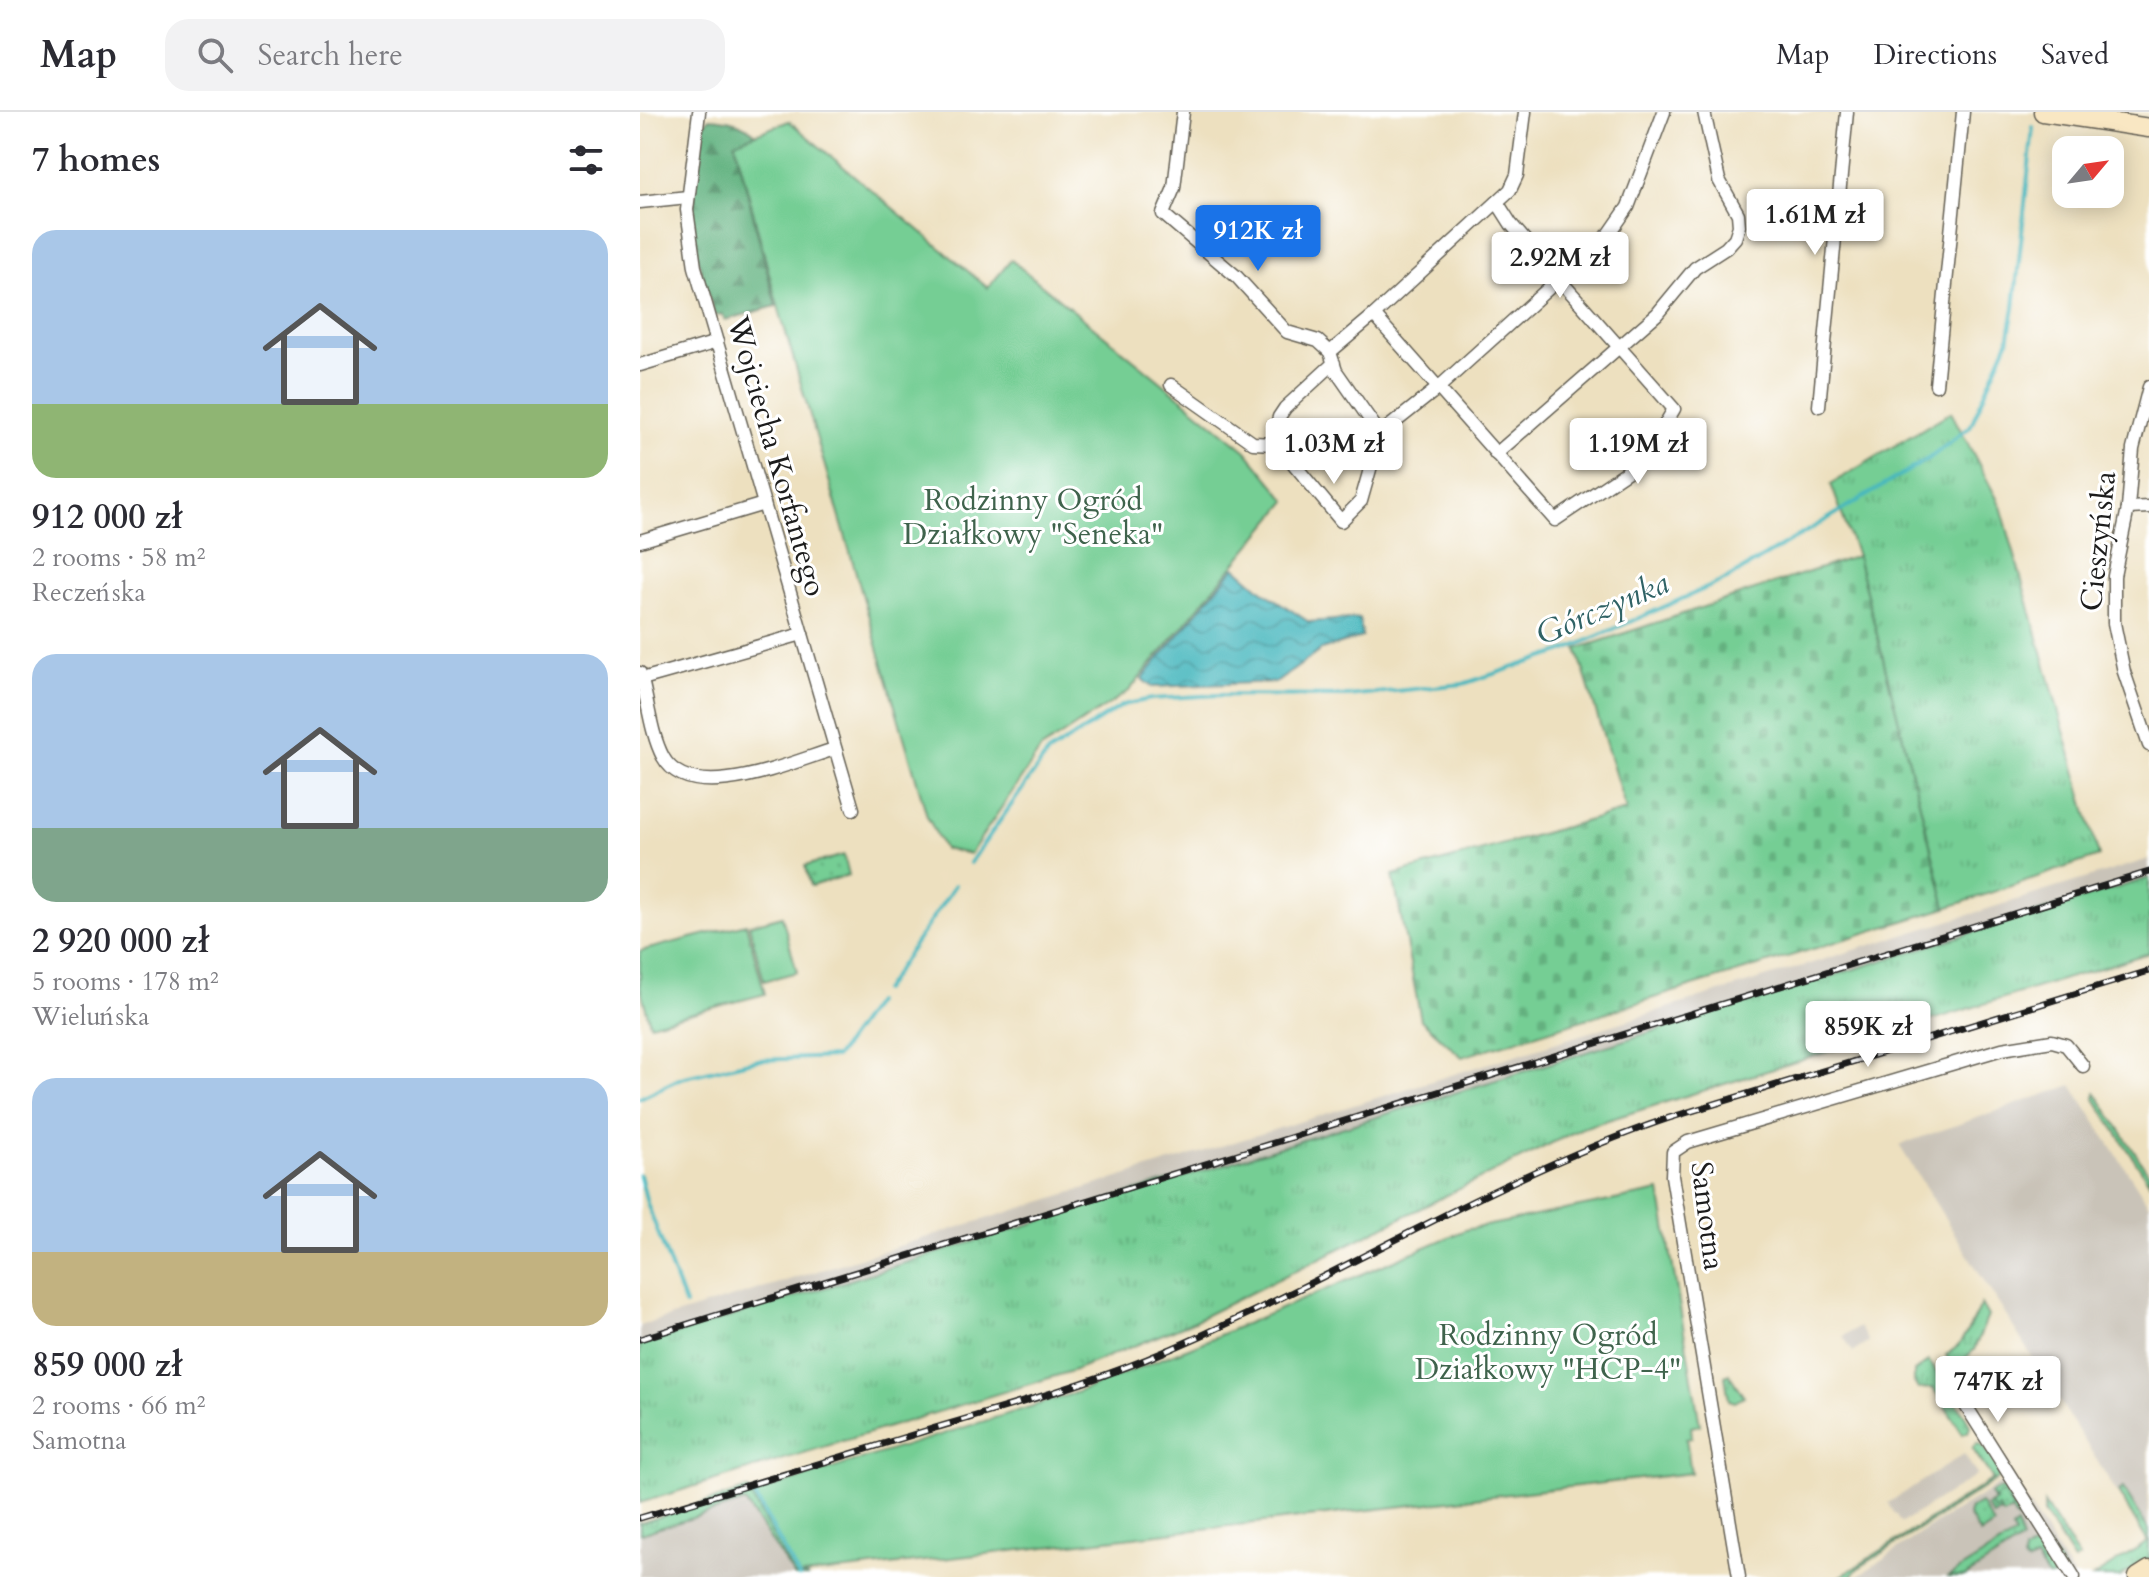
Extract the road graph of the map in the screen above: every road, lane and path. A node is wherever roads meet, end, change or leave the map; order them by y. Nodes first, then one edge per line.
1 (699, 112) edge
2 (1183, 112) edge
3 (1525, 112) edge
4 (1664, 112) edge
5 (1704, 112) edge
6 (1847, 112) edge
7 (1963, 112) edge
8 (2043, 112) edge
9 (2149, 128) edge
10 (688, 197) junction
11 (640, 202) edge
12 (1497, 202) junction
13 (1558, 278) junction
14 (1374, 315) junction
15 (717, 342) junction
16 (1621, 347) junction
17 (1332, 358) junction
18 (640, 365) edge
19 (1171, 385) dead end
20 (1936, 385) dead end
21 (2149, 387) edge
22 (1438, 388) junction
23 (1819, 406) dead end
24 (1380, 434) junction
25 (1274, 444) junction
26 (1496, 454) junction
27 (764, 504) junction
28 (2149, 507) edge
29 (2128, 508) junction
30 (640, 541) edge
31 (802, 634) junction
32 (641, 676) edge
33 (2149, 745) edge
34 (835, 749) junction
35 (853, 809) dead end
36 (2083, 1066) dead end
37 (1956, 1390) dead end
38 (2149, 1570) edge
39 (1739, 1577) edge
40 (2074, 1577) edge
41 (2138, 1577) edge

1 - 10 street, Wojciecha Korfantego
2 - 17 street
3 - 12 street
4 - 13 street
5 - 16 street
6 - 23 street
7 - 20 street
8 - 9 street
10 - 11 street
10 - 15 street, Wojciecha Korfantego
12 - 13 street
12 - 14 street
13 - 16 street
13 - 22 street
14 - 17 street
14 - 22 street
15 - 18 street
15 - 27 street, Wojciecha Korfantego
16 - 26 street
16 - 26 street
17 - 24 street
17 - 25 street
19 - 25 street
21 - 29 street, Cieszyńska
22 - 24 street
22 - 26 street
24 - 25 street
27 - 30 street
27 - 31 street, Wojciecha Korfantego
28 - 29 street
29 - 33 street, Cieszyńska
31 - 32 street
31 - 34 street, Wojciecha Korfantego
32 - 34 street
34 - 35 street, Wojciecha Korfantego
36 - 39 street, Samotna
37 - 40 street
38 - 41 street

